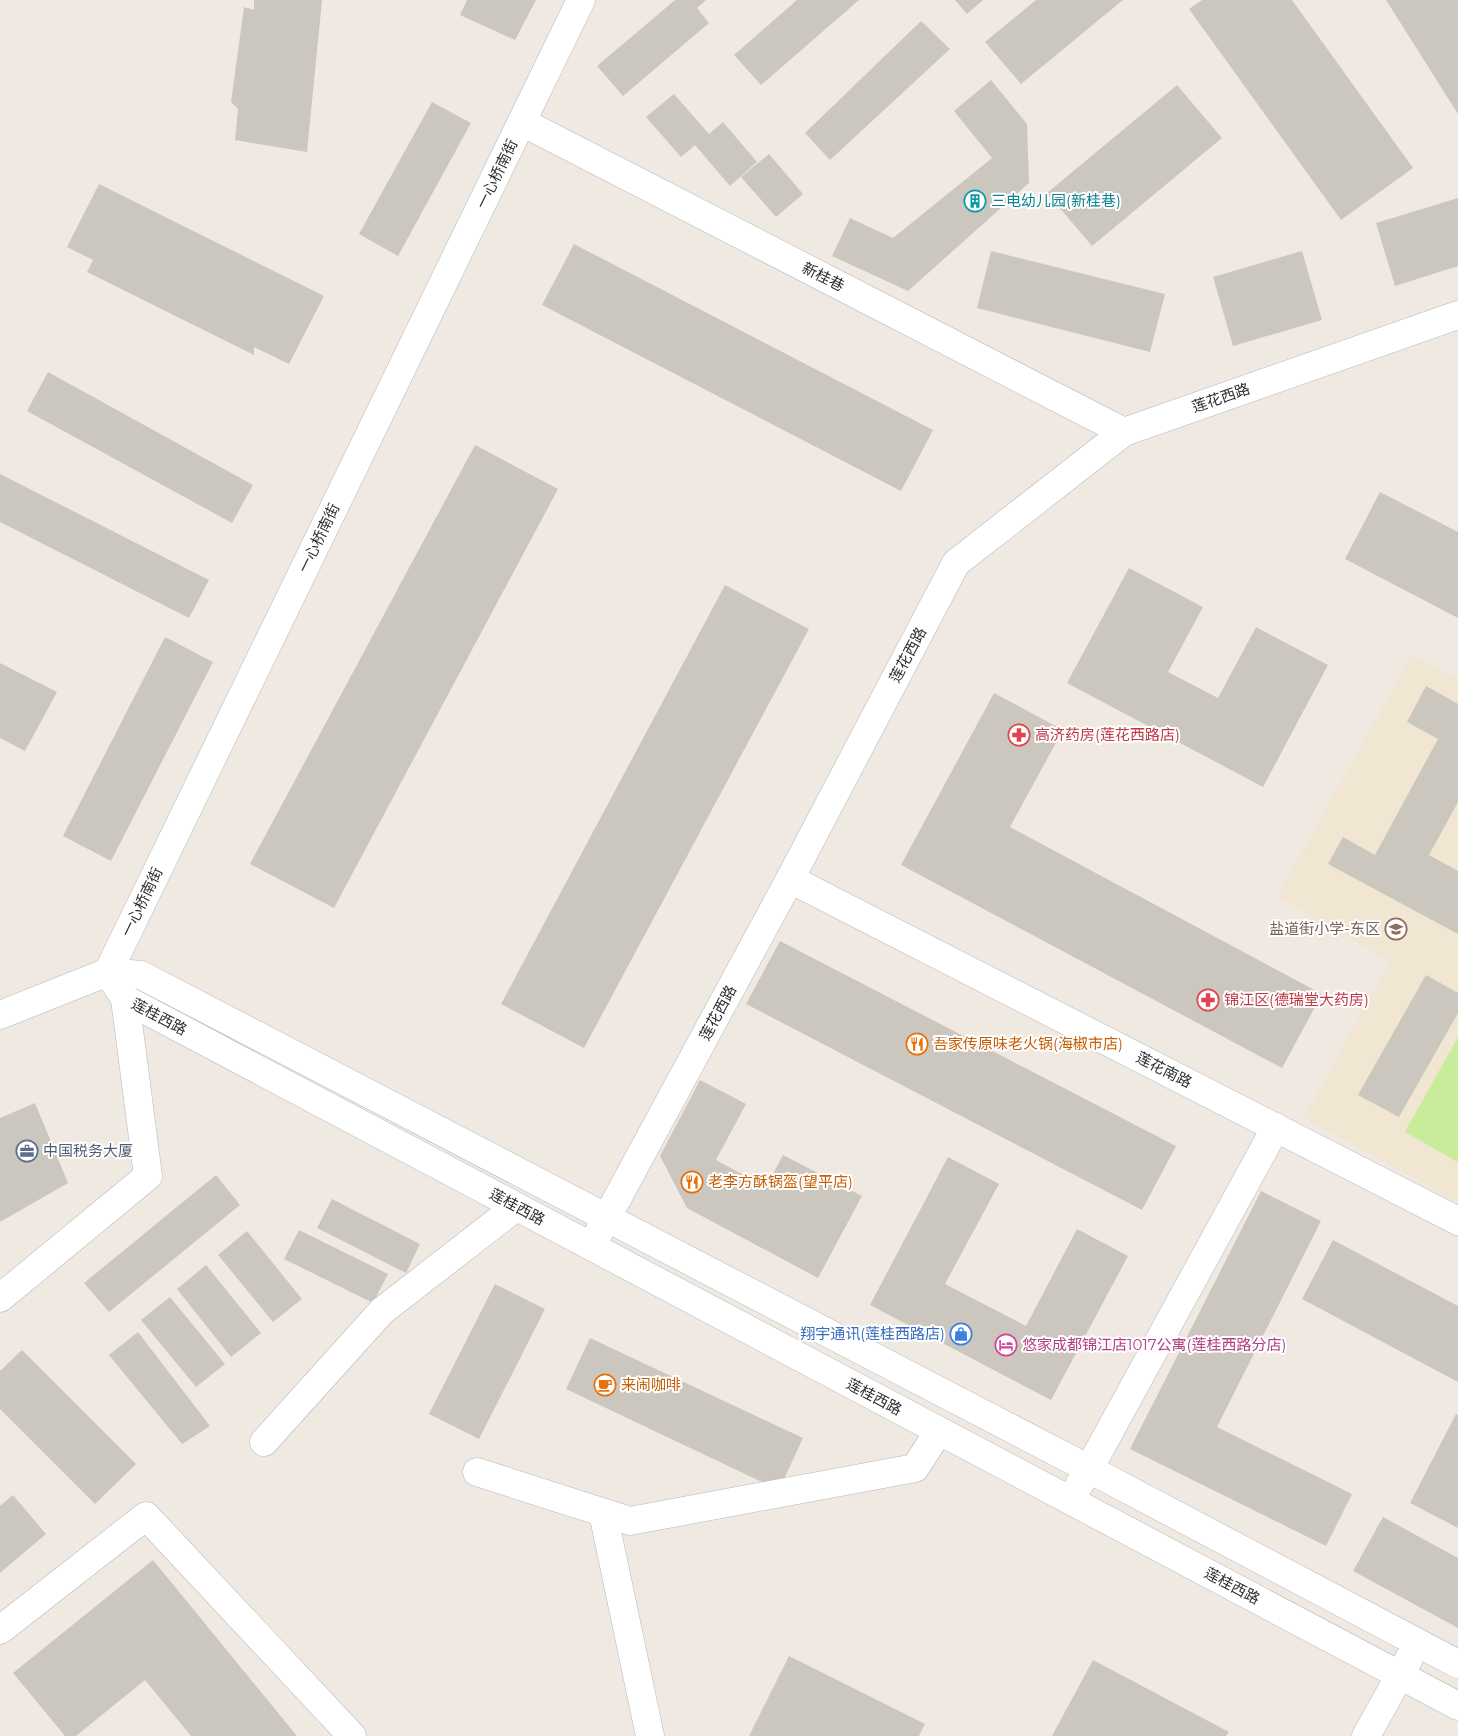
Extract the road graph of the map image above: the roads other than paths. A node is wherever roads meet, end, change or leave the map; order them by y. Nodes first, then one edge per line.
1 (581, 0) edge
2 (522, 122) junction
3 (1458, 315) edge
4 (1124, 432) junction
5 (790, 879) junction
6 (108, 972) junction
7 (125, 999) junction
8 (0, 1015) edge
9 (1276, 1128) junction
10 (516, 1207) junction
11 (606, 1218) junction
12 (1458, 1221) edge
13 (591, 1246) junction
14 (0, 1298) edge
15 (939, 1431) junction
16 (264, 1442) dead end
17 (1089, 1469) junction
18 (477, 1472) dead end
19 (1069, 1499) junction
20 (603, 1513) junction
21 (0, 1630) edge
22 (1419, 1643) junction
23 (1458, 1664) edge
24 (1400, 1675) junction
25 (1458, 1706) edge
26 (352, 1736) edge
27 (650, 1736) edge
28 (1366, 1736) edge

1 - 2 street, 一心桥南街
2 - 4 street, 新桂巷
2 - 6 street, 一心桥南街
3 - 4 street, 莲花西路
4 - 5 street, 莲花西路
5 - 9 street, 莲花南路
5 - 11 street, 莲花西路
6 - 7 street, 莲桂西路
6 - 8 street
6 - 11 street, 莲桂西路
7 - 10 street, 莲桂西路
7 - 14 street
9 - 12 street, 莲花南路
9 - 17 street
10 - 13 street, 莲桂西路
10 - 16 street
11 - 13 street, 莲花西路
11 - 17 street, 莲桂西路
13 - 15 street, 莲桂西路
15 - 19 street, 莲桂西路
15 - 20 street
17 - 19 street
17 - 22 street, 莲桂西路
18 - 20 street
19 - 24 street, 莲桂西路
20 - 27 street
21 - 26 street
22 - 23 street, 莲桂西路
22 - 24 street
24 - 25 street, 莲桂西路
24 - 28 street

